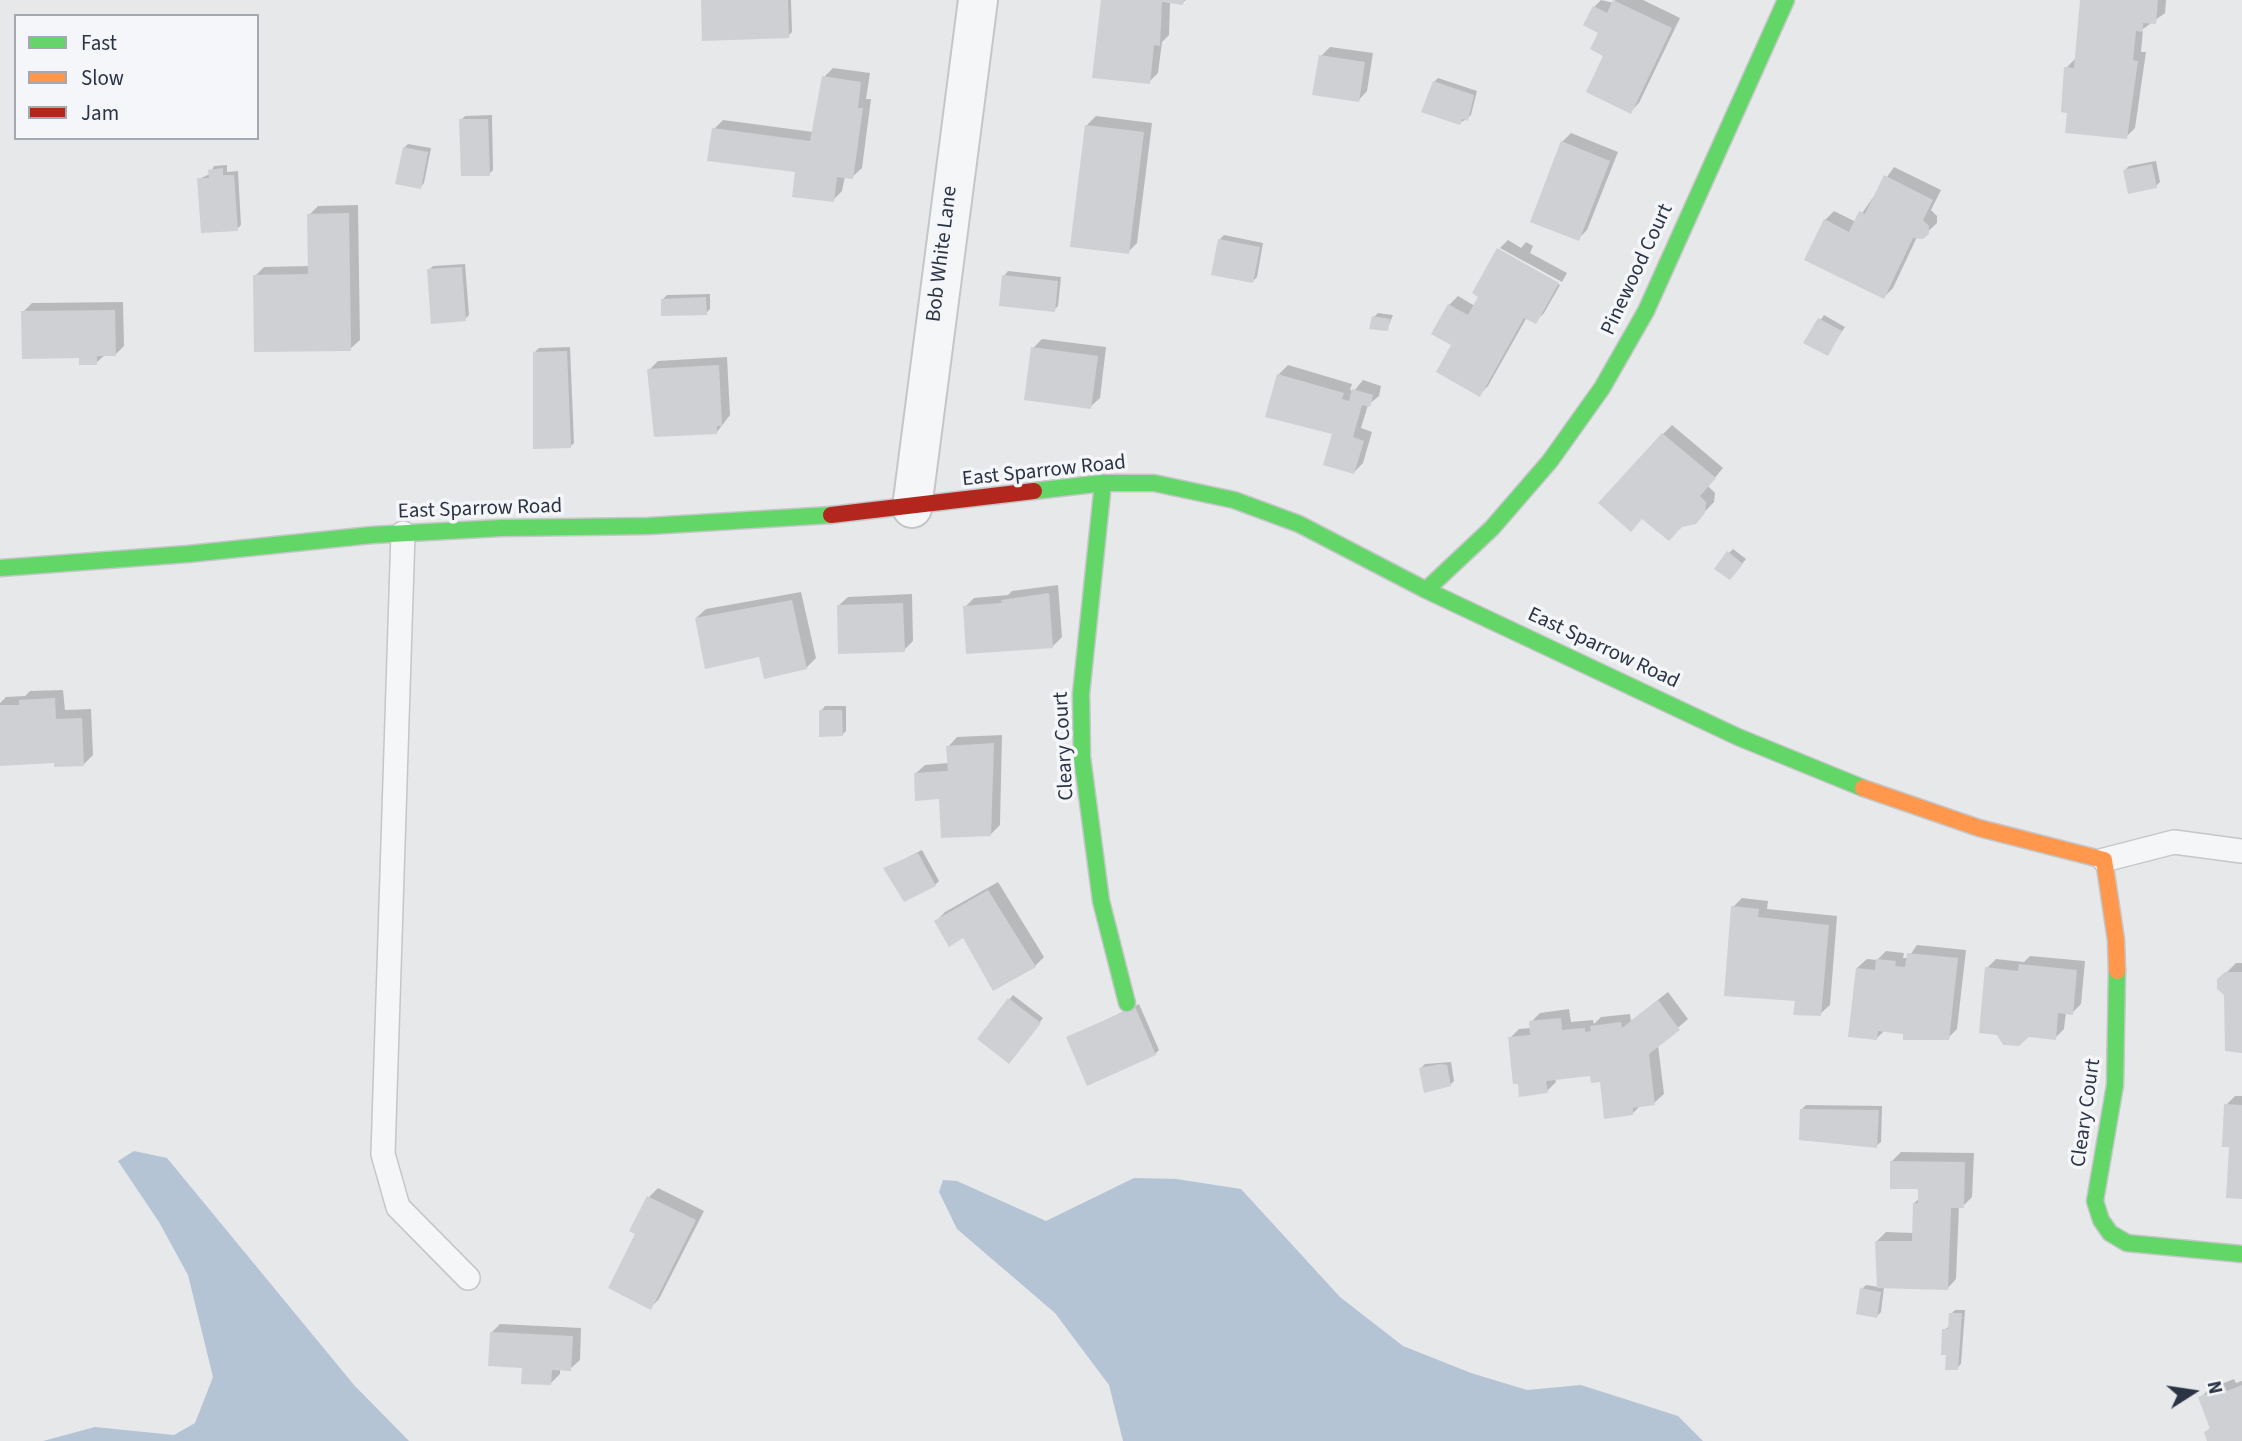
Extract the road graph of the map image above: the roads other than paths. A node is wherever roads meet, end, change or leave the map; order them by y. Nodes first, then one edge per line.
1 (978, 0) edge
2 (1786, 0) edge
3 (1103, 483) junction
4 (912, 508) junction
5 (402, 533) junction
6 (0, 568) edge
7 (1426, 590) junction
8 (2242, 851) edge
9 (2104, 860) junction
10 (1127, 1003) dead end
11 (2242, 1254) edge
12 (468, 1278) dead end

1 - 4 street, Bob White Lane
2 - 7 street, Pinewood Court
3 - 4 street, East Sparrow Road
3 - 7 street, East Sparrow Road
3 - 10 street, Cleary Court
4 - 5 street, East Sparrow Road
5 - 6 street, East Sparrow Road
5 - 12 lane
7 - 9 street, East Sparrow Road
8 - 9 lane
9 - 11 street, Cleary Court

